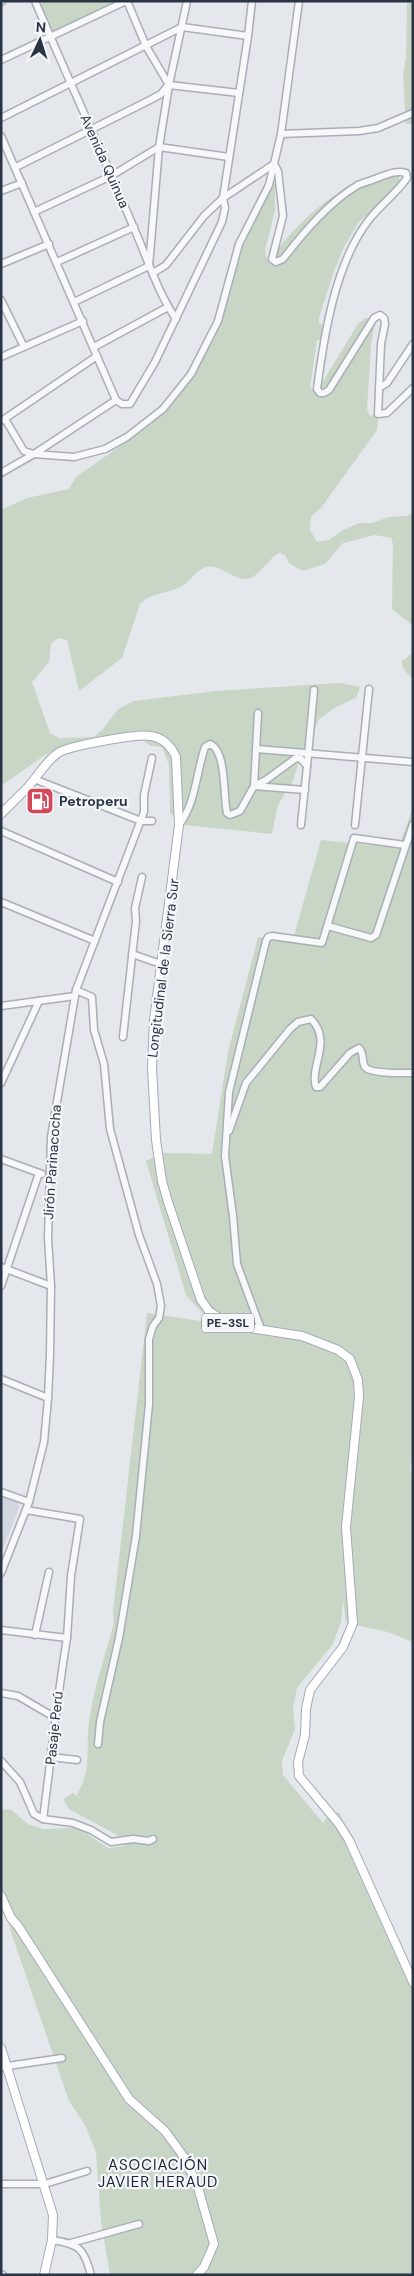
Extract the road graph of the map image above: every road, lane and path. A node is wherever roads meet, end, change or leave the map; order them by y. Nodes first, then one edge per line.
1 (35, 1) edge
2 (127, 1) edge
3 (188, 1) edge
4 (252, 1) edge
5 (299, 1) edge
6 (182, 27) junction
7 (248, 36) junction
8 (50, 38) junction
9 (146, 46) junction
10 (1, 60) edge
11 (70, 84) junction
12 (169, 84) junction
13 (239, 93) junction
14 (413, 113) edge
15 (1, 118) edge
16 (92, 129) junction
17 (281, 134) junction
18 (1, 136) edge
19 (159, 147) junction
20 (229, 157) junction
21 (274, 164) junction
22 (16, 167) junction
23 (111, 176) junction
24 (22, 183) junction
25 (1, 191) edge
26 (223, 198) junction
27 (34, 212) junction
28 (134, 227) junction
29 (49, 244) junction
30 (57, 262) junction
31 (1, 264) edge
32 (151, 270) junction
33 (1, 300) edge
34 (74, 302) junction
35 (168, 307) junction
36 (176, 319) junction
37 (83, 321) junction
38 (413, 344) edge
39 (24, 347) junction
40 (94, 347) junction
41 (97, 356) junction
42 (1, 357) edge
43 (379, 388) junction
44 (413, 388) edge
45 (116, 400) junction
46 (3, 420) edge
47 (34, 454) junction
48 (1, 473) edge
49 (369, 689) dead end
50 (314, 690) dead end
51 (258, 713) dead end
52 (257, 748) junction
53 (309, 753) junction
54 (152, 758) dead end
55 (362, 758) junction
56 (413, 762) edge
57 (307, 766) junction
58 (34, 779) junction
59 (254, 786) junction
60 (305, 790) junction
61 (1, 814) edge
62 (141, 821) junction
63 (152, 821) dead end
64 (413, 824) edge
65 (179, 825) junction
66 (301, 825) dead end
67 (355, 825) dead end
68 (1, 831) edge
69 (405, 846) junction
70 (142, 877) dead end
71 (118, 882) junction
72 (1, 902) edge
73 (328, 926) junction
74 (95, 940) junction
75 (132, 954) junction
76 (161, 964) junction
77 (75, 993) junction
78 (39, 1001) junction
79 (1, 1006) edge
80 (123, 1037) dead end
81 (413, 1073) edge
82 (1, 1083) edge
83 (226, 1139) junction
84 (1, 1159) edge
85 (39, 1173) junction
86 (49, 1177) junction
87 (4, 1268) edge
88 (1, 1286) edge
89 (51, 1286) junction
90 (261, 1329) junction
91 (1, 1379) edge
92 (48, 1398) junction
93 (1, 1492) edge
94 (29, 1502) junction
95 (26, 1510) junction
96 (49, 1572) dead end
97 (1, 1573) edge
98 (1, 1630) edge
99 (35, 1635) junction
100 (67, 1638) junction
101 (1, 1694) edge
102 (54, 1717) junction
103 (98, 1744) dead end
104 (51, 1757) junction
105 (77, 1760) dead end
106 (1, 1761) edge
107 (43, 1819) junction
108 (153, 1839) dead end
109 (1, 1896) edge
110 (413, 1982) edge
111 (1, 2048) edge
112 (62, 2058) dead end
113 (4, 2067) edge
114 (88, 2171) dead end
115 (1, 2184) edge
116 (44, 2184) junction
117 (140, 2224) dead end
118 (52, 2240) junction
119 (71, 2243) junction
120 (44, 2275) edge
121 (91, 2275) edge
122 (197, 2275) edge

1 - 8 street, Avenida Quinua
2 - 8 street
2 - 9 street
3 - 6 street
4 - 7 street
5 - 17 street
6 - 7 street
6 - 9 street
6 - 12 street
7 - 13 street
8 - 10 street
8 - 11 street, Avenida Quinua
9 - 11 street
9 - 12 street
11 - 15 street
11 - 16 street, Avenida Quinua
12 - 13 street
12 - 16 street
12 - 19 street
13 - 20 street
14 - 17 street
16 - 22 street
16 - 23 street, Avenida Quinua
17 - 21 street
18 - 22 street
19 - 20 street
19 - 23 street
19 - 32 street
20 - 26 street
21 - 26 street
21 - 43 street
21 - 47 street
22 - 24 street
23 - 27 street
23 - 28 street, Avenida Quinua
24 - 25 street
24 - 27 street
26 - 32 street
26 - 36 street
27 - 29 street
28 - 30 street
28 - 32 street, Avenida Quinua
29 - 30 street
29 - 31 street
30 - 34 street
32 - 34 street
32 - 35 street, Avenida Quinua
33 - 39 street
34 - 37 street
35 - 36 street, Avenida Quinua
35 - 40 street
36 - 45 street
37 - 39 street
37 - 40 street
38 - 43 street
39 - 42 street
40 - 41 street
41 - 45 street
41 - 46 street
43 - 44 street
45 - 47 street
46 - 47 street
47 - 48 street
49 - 55 street
50 - 53 street
51 - 52 street
52 - 53 street
52 - 59 street
53 - 55 street
53 - 57 street
54 - 62 street, Jirón Parinacocha
55 - 56 street
55 - 67 street
57 - 59 street
57 - 60 street
58 - 61 main road, Longitudinal de la Sierra Sur / PE-3SL
58 - 62 street
58 - 65 main road, Longitudinal de la Sierra Sur / PE-3SL
59 - 60 street
59 - 65 street
60 - 66 street
62 - 63 street
62 - 71 street, Jirón Parinacocha
64 - 69 street
65 - 76 main road, Longitudinal de la Sierra Sur / PE-3SL
68 - 71 street
69 - 73 street
69 - 73 street
70 - 75 street
71 - 74 street, Jirón Parinacocha
72 - 74 street
73 - 83 street
74 - 77 street, Jirón Parinacocha
75 - 76 street
75 - 80 street
76 - 90 main road, Longitudinal de la Sierra Sur / PE-3SL
77 - 78 street
77 - 86 street, Jirón Parinacocha
77 - 103 street
78 - 79 street
78 - 82 street
81 - 83 street
83 - 90 street
84 - 85 street
85 - 86 street
85 - 87 street
86 - 89 street, Jirón Parinacocha
87 - 88 street
87 - 89 street
89 - 92 street, Jirón Parinacocha
90 - 110 main road, Longitudinal de la Sierra Sur / PE-3SL
91 - 92 street
92 - 94 street, Jirón Parinacocha
93 - 94 street
94 - 95 street, Jirón Parinacocha
95 - 97 street, Jirón Parinacocha
95 - 100 street, Pasaje Perú
96 - 99 street
98 - 99 street
99 - 100 street
100 - 102 street, Pasaje Perú
101 - 102 street
102 - 104 street, Pasaje Perú
104 - 105 street
104 - 107 street, Pasaje Perú
106 - 107 street
107 - 108 street
109 - 122 main road
111 - 113 main road
112 - 113 street
113 - 116 main road
114 - 116 street
115 - 116 street
116 - 118 main road
117 - 119 street
118 - 119 street
118 - 120 main road
119 - 121 street

